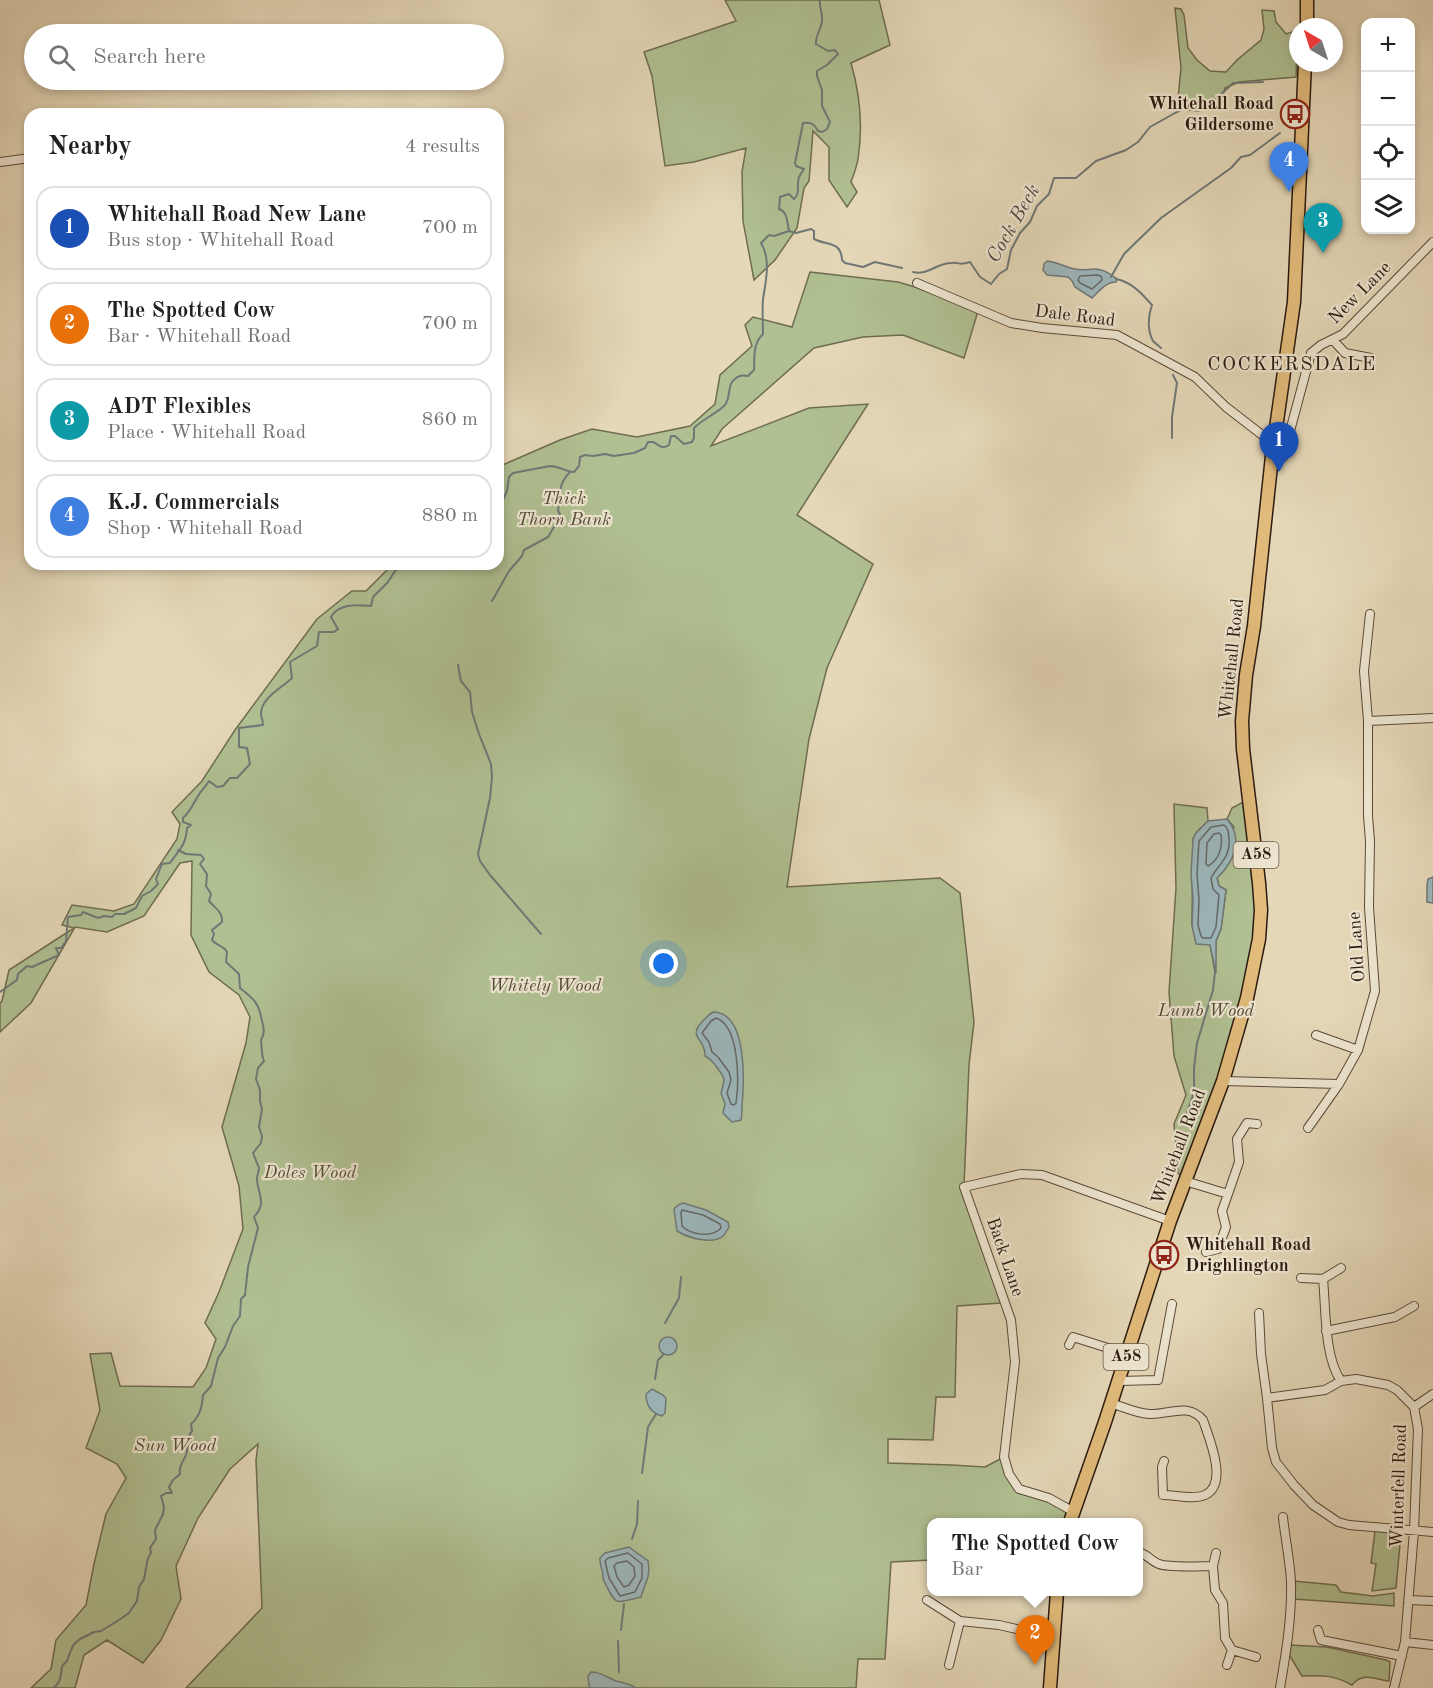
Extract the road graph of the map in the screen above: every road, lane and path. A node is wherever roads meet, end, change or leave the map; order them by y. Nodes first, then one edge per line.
1 (1308, 0) edge
2 (1307, 18) edge
3 (1305, 72) edge
4 (24, 159) edge
5 (0, 162) edge
6 (1433, 242) edge
7 (917, 283) dead end
8 (1333, 340) junction
9 (1371, 358) dead end
10 (1273, 450) junction
11 (1370, 614) dead end
12 (1433, 717) edge
13 (1368, 721) junction
14 (1316, 1035) dead end
15 (1358, 1050) junction
16 (1223, 1081) junction
17 (1339, 1084) junction
18 (1257, 1124) dead end
19 (1308, 1128) dead end
20 (1185, 1181) junction
21 (1228, 1194) junction
22 (1170, 1221) junction
23 (1206, 1252) dead end
24 (1341, 1268) dead end
25 (1300, 1278) dead end
26 (1323, 1279) junction
27 (1172, 1304) dead end
28 (1414, 1306) dead end
29 (1259, 1313) dead end
30 (1326, 1331) junction
31 (1073, 1337) dead end
32 (1127, 1354) junction
33 (1119, 1381) junction
34 (1341, 1381) junction
35 (1433, 1394) edge
36 (1267, 1398) junction
37 (1111, 1403) junction
38 (1414, 1407) junction
39 (1164, 1461) dead end
40 (1072, 1517) edge
41 (1283, 1517) dead end
42 (1414, 1531) junction
43 (1433, 1532) edge
44 (1143, 1553) edge
45 (1216, 1553) dead end
46 (1213, 1566) junction
47 (1057, 1596) edge
48 (1408, 1599) junction
49 (927, 1600) dead end
50 (1433, 1601) edge
51 (960, 1621) junction
52 (1318, 1630) dead end
53 (1054, 1635) junction
54 (1405, 1642) junction
55 (1433, 1645) edge
56 (1232, 1650) junction
57 (1402, 1656) junction
58 (1256, 1657) dead end
59 (949, 1665) dead end
60 (1227, 1665) dead end
61 (1050, 1688) edge
62 (1280, 1688) edge
63 (1395, 1688) edge

1 - 2 main road
3 - 10 main road, Whitehall Road / A58
4 - 5 street
6 - 8 street, New Lane
7 - 10 street, Dale Road
8 - 9 street
8 - 10 street, New Lane
10 - 16 main road, Whitehall Road / A58
11 - 13 street, Old Lane
12 - 13 street
13 - 15 street, Old Lane
14 - 15 street
15 - 17 street, Old Lane
16 - 17 street
16 - 20 main road, Whitehall Road / A58
17 - 19 street, Old Lane
18 - 21 street
20 - 21 street
20 - 22 main road, Whitehall Road / A58
21 - 23 street
22 - 32 main road, Whitehall Road / A58
22 - 40 street, Back Lane
24 - 26 street
25 - 26 street
26 - 30 street
27 - 33 street
28 - 30 street
29 - 36 street
30 - 34 street
31 - 32 street
32 - 33 main road, Whitehall Road / A58
33 - 37 main road, Whitehall Road / A58
34 - 36 street, Winterfell Road
34 - 38 street, Winterfell Road
35 - 38 street
36 - 42 street
37 - 39 street
37 - 40 main road, Whitehall Road / A58
38 - 42 street, Winterfell Road
41 - 62 street
42 - 43 street
42 - 48 street, Winterfell Road
44 - 46 street
45 - 46 street
46 - 56 street
47 - 53 main road
48 - 50 street
48 - 54 street, Winterfell Road
49 - 51 street
51 - 53 street
51 - 59 street
52 - 57 street
53 - 61 main road
54 - 55 street
54 - 57 street, Winterfell Road
56 - 58 street
56 - 60 street
57 - 63 street, Winterfell Road

